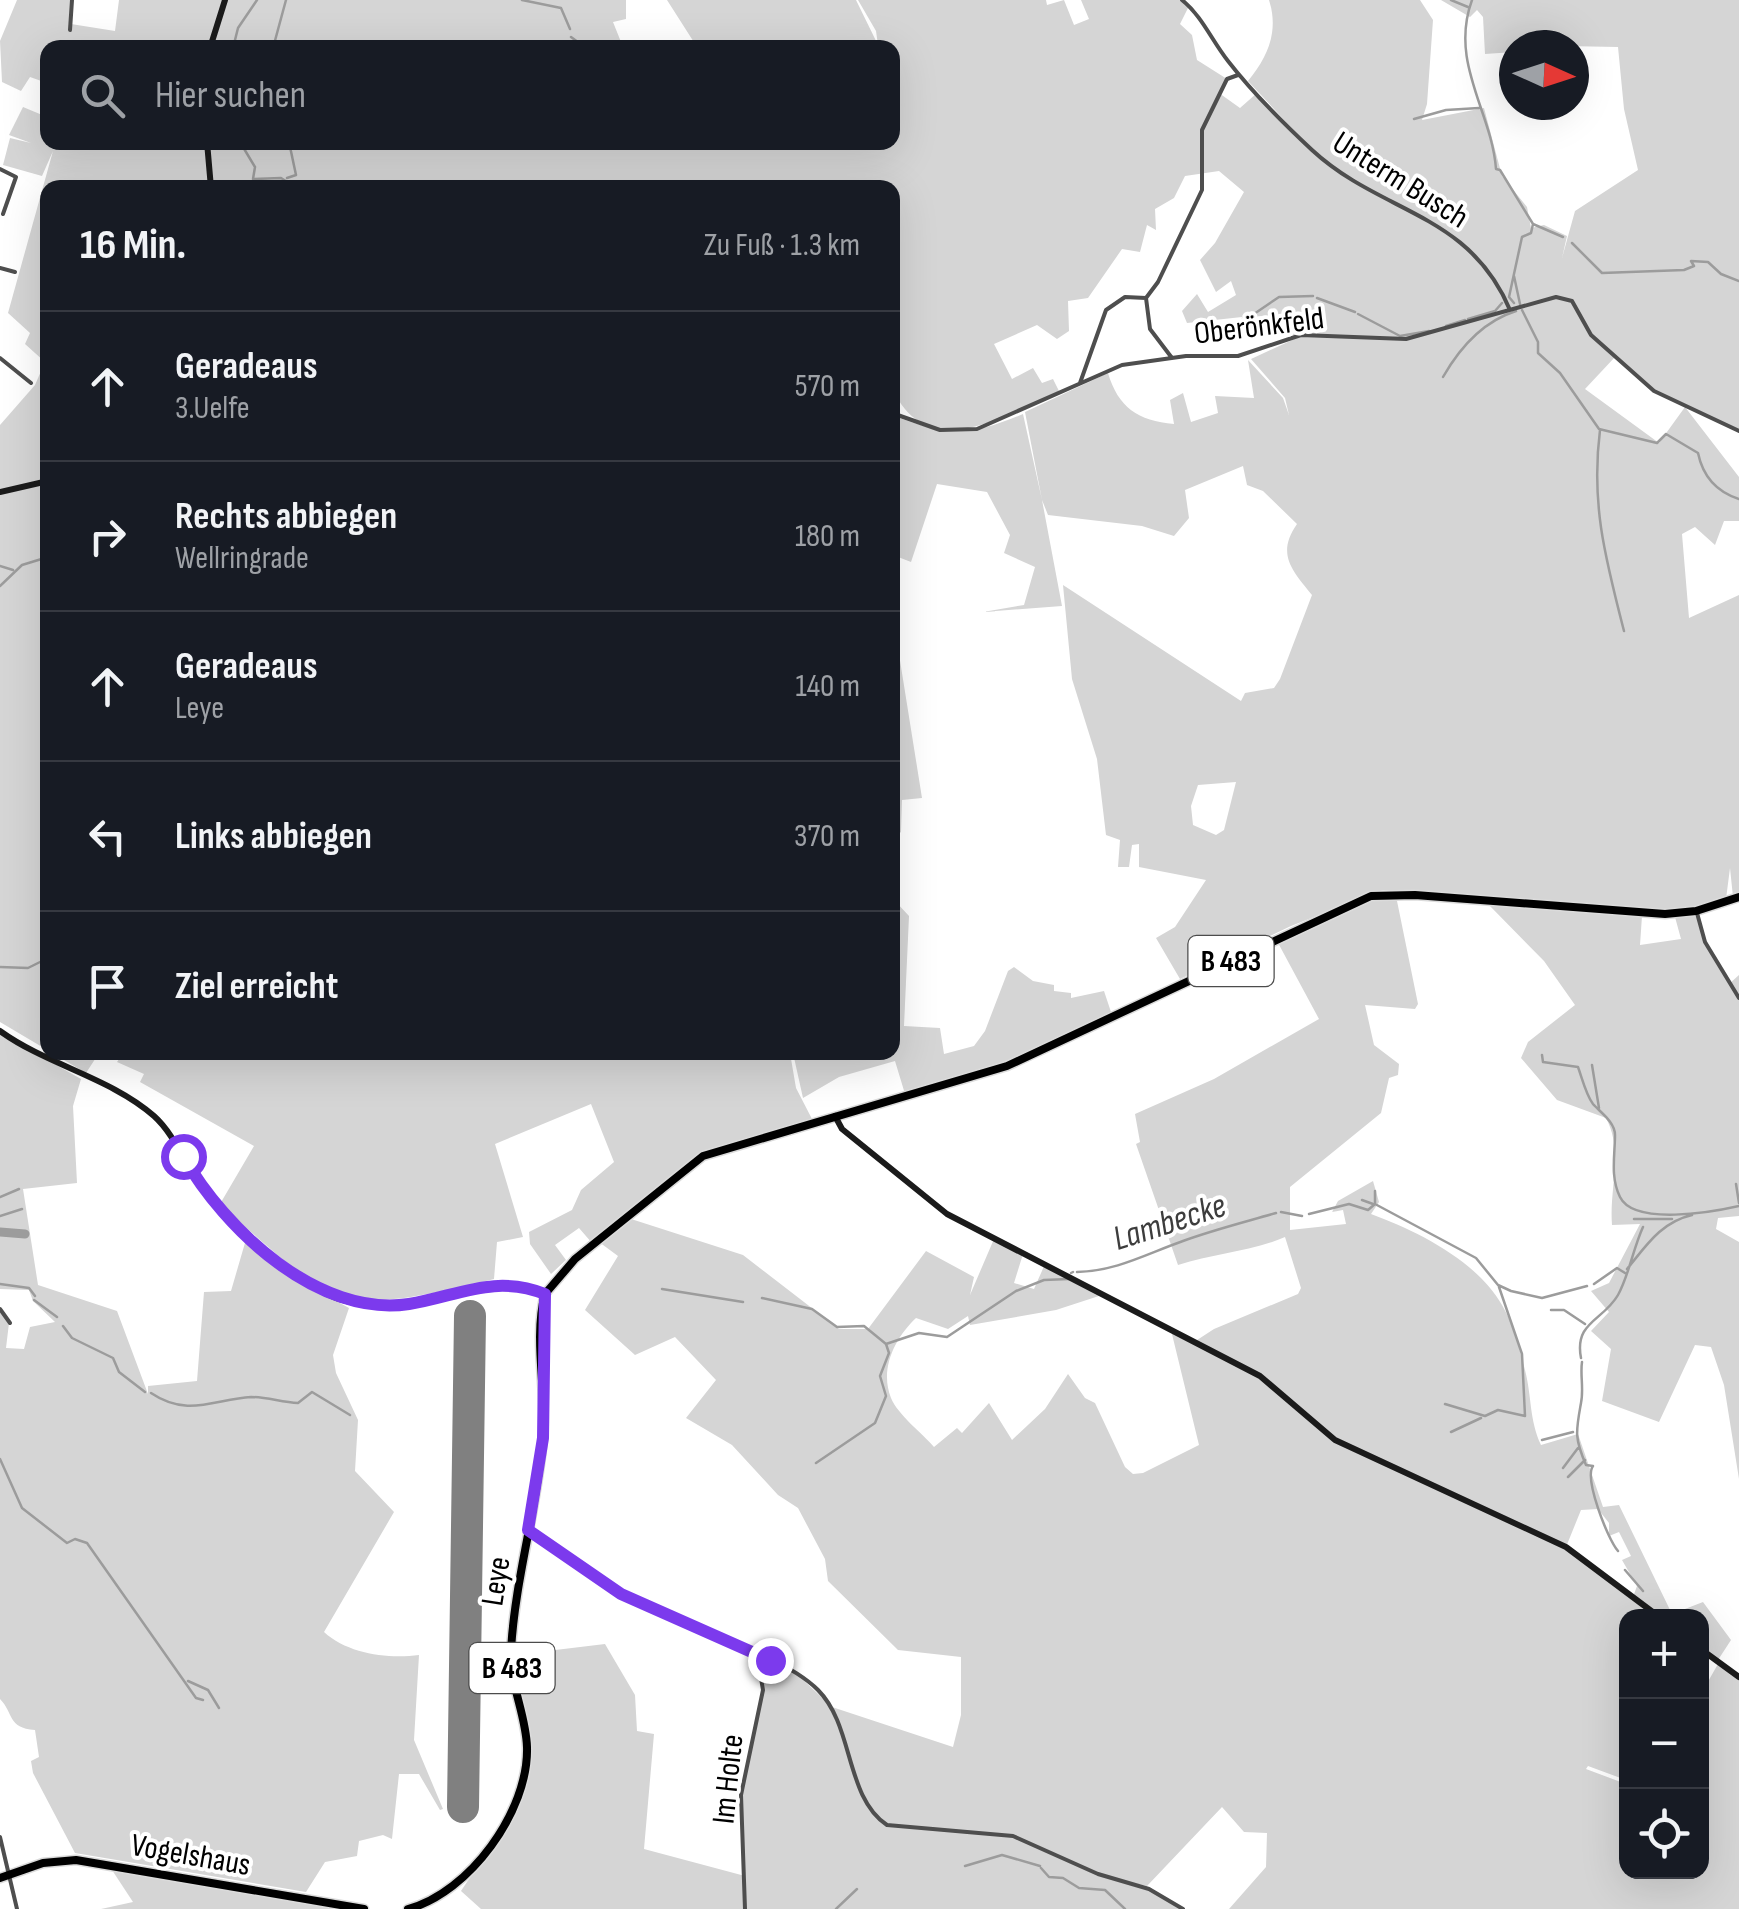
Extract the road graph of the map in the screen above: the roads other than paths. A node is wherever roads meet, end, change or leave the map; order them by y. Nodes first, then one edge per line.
1 (72, 0) edge
2 (225, 0) edge
3 (1182, 0) edge
4 (70, 30) dead end
5 (212, 40) edge
6 (1240, 75) junction
7 (208, 150) edge
8 (0, 169) edge
9 (211, 180) edge
10 (3, 214) dead end
11 (0, 268) edge
12 (15, 272) dead end
13 (1148, 296) junction
14 (1510, 310) junction
15 (0, 358) edge
16 (1172, 358) junction
17 (1080, 383) junction
18 (31, 384) dead end
19 (900, 416) edge
20 (1739, 432) edge
21 (40, 483) edge
22 (0, 492) edge
23 (1739, 897) edge
24 (1696, 912) junction
25 (1739, 998) edge
26 (0, 1030) edge
27 (40, 1056) edge
28 (47, 1060) edge
29 (834, 1116) junction
30 (545, 1294) junction
31 (0, 1308) edge
32 (10, 1323) dead end
33 (528, 1530) junction
34 (1649, 1609) edge
35 (757, 1655) junction
36 (1709, 1655) edge
37 (1739, 1677) edge
38 (0, 1837) edge
39 (10, 1873) junction
40 (0, 1878) edge
41 (17, 1909) edge
42 (364, 1909) edge
43 (408, 1909) edge
44 (746, 1909) edge
45 (1183, 1909) edge

1 - 4 street
2 - 5 street
3 - 6 street, Unterm Busch
6 - 13 street
6 - 14 street, Unterm Busch
7 - 9 street
8 - 10 street
11 - 12 street
13 - 16 street
13 - 17 street, Oberönkfeld
14 - 16 street, Oberönkfeld
14 - 20 street, Oberönkfeld
15 - 18 street
16 - 17 street, Oberönkfeld
17 - 19 street, Oberönkfeld
21 - 22 street
23 - 24 main road, B 483
24 - 25 street
24 - 29 main road, B 483
26 - 27 street
28 - 30 street
29 - 30 main road, B 483
29 - 34 street
30 - 33 main road, Leye / B 483
31 - 32 street
33 - 35 street
33 - 43 main road, Leye / B 483
35 - 44 street, Im Holte
35 - 45 street
36 - 37 street
38 - 39 street
39 - 40 main road, Vogelshaus
39 - 41 street
39 - 42 main road, Vogelshaus

